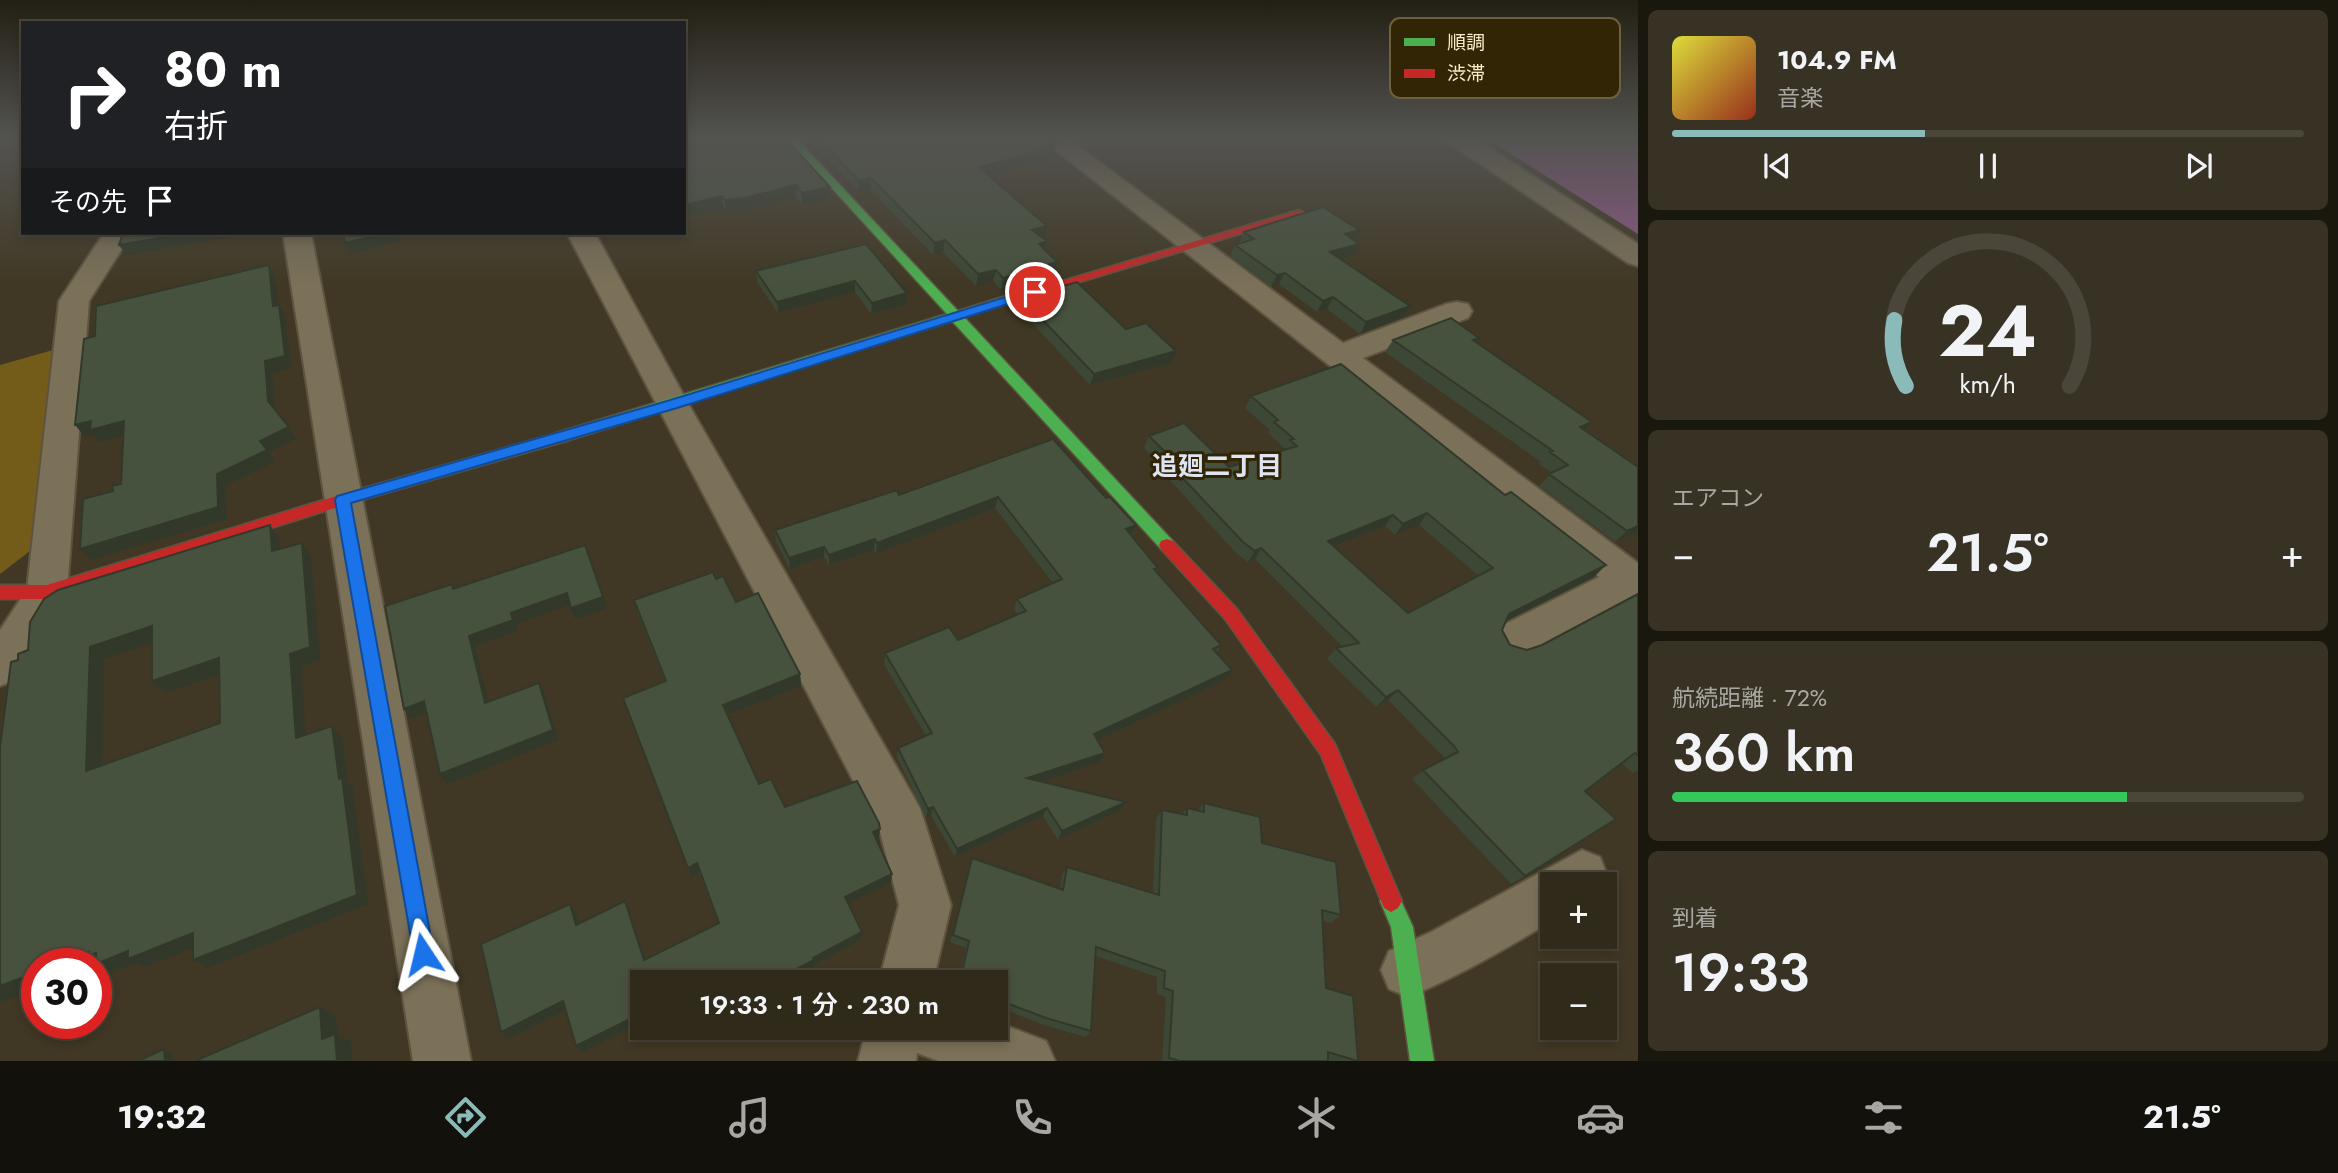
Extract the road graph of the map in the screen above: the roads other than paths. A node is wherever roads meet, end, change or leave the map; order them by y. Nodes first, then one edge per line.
1 (837, 188) edge
2 (1117, 188) edge
3 (1533, 188) edge
4 (1299, 213) edge
5 (117, 235) edge
6 (297, 235) edge
7 (582, 235) edge
8 (1192, 244) junction
9 (1638, 257) edge
10 (1457, 311) dead end
11 (957, 315) junction
12 (1339, 356) junction
13 (672, 405) junction
14 (343, 500) junction
15 (1635, 582) edge
16 (0, 592) edge
17 (47, 592) junction
18 (1514, 640) dead end
19 (0, 667) edge
20 (1540, 899) edge
21 (909, 970) edge
22 (1408, 970) junction
23 (892, 1040) edge
24 (962, 1040) edge
25 (442, 1061) edge
26 (887, 1061) edge
27 (1026, 1061) edge
28 (1422, 1061) edge

1 - 11 street
2 - 8 street
3 - 9 street
4 - 8 street
5 - 17 street
6 - 14 street
7 - 13 street
8 - 11 street
8 - 12 street
10 - 12 street
11 - 13 street
11 - 22 street
12 - 15 street
13 - 14 street
13 - 21 street
14 - 17 street
14 - 25 street
15 - 18 street
16 - 17 street
17 - 19 street
20 - 22 street
22 - 28 street
23 - 26 street
24 - 27 street

